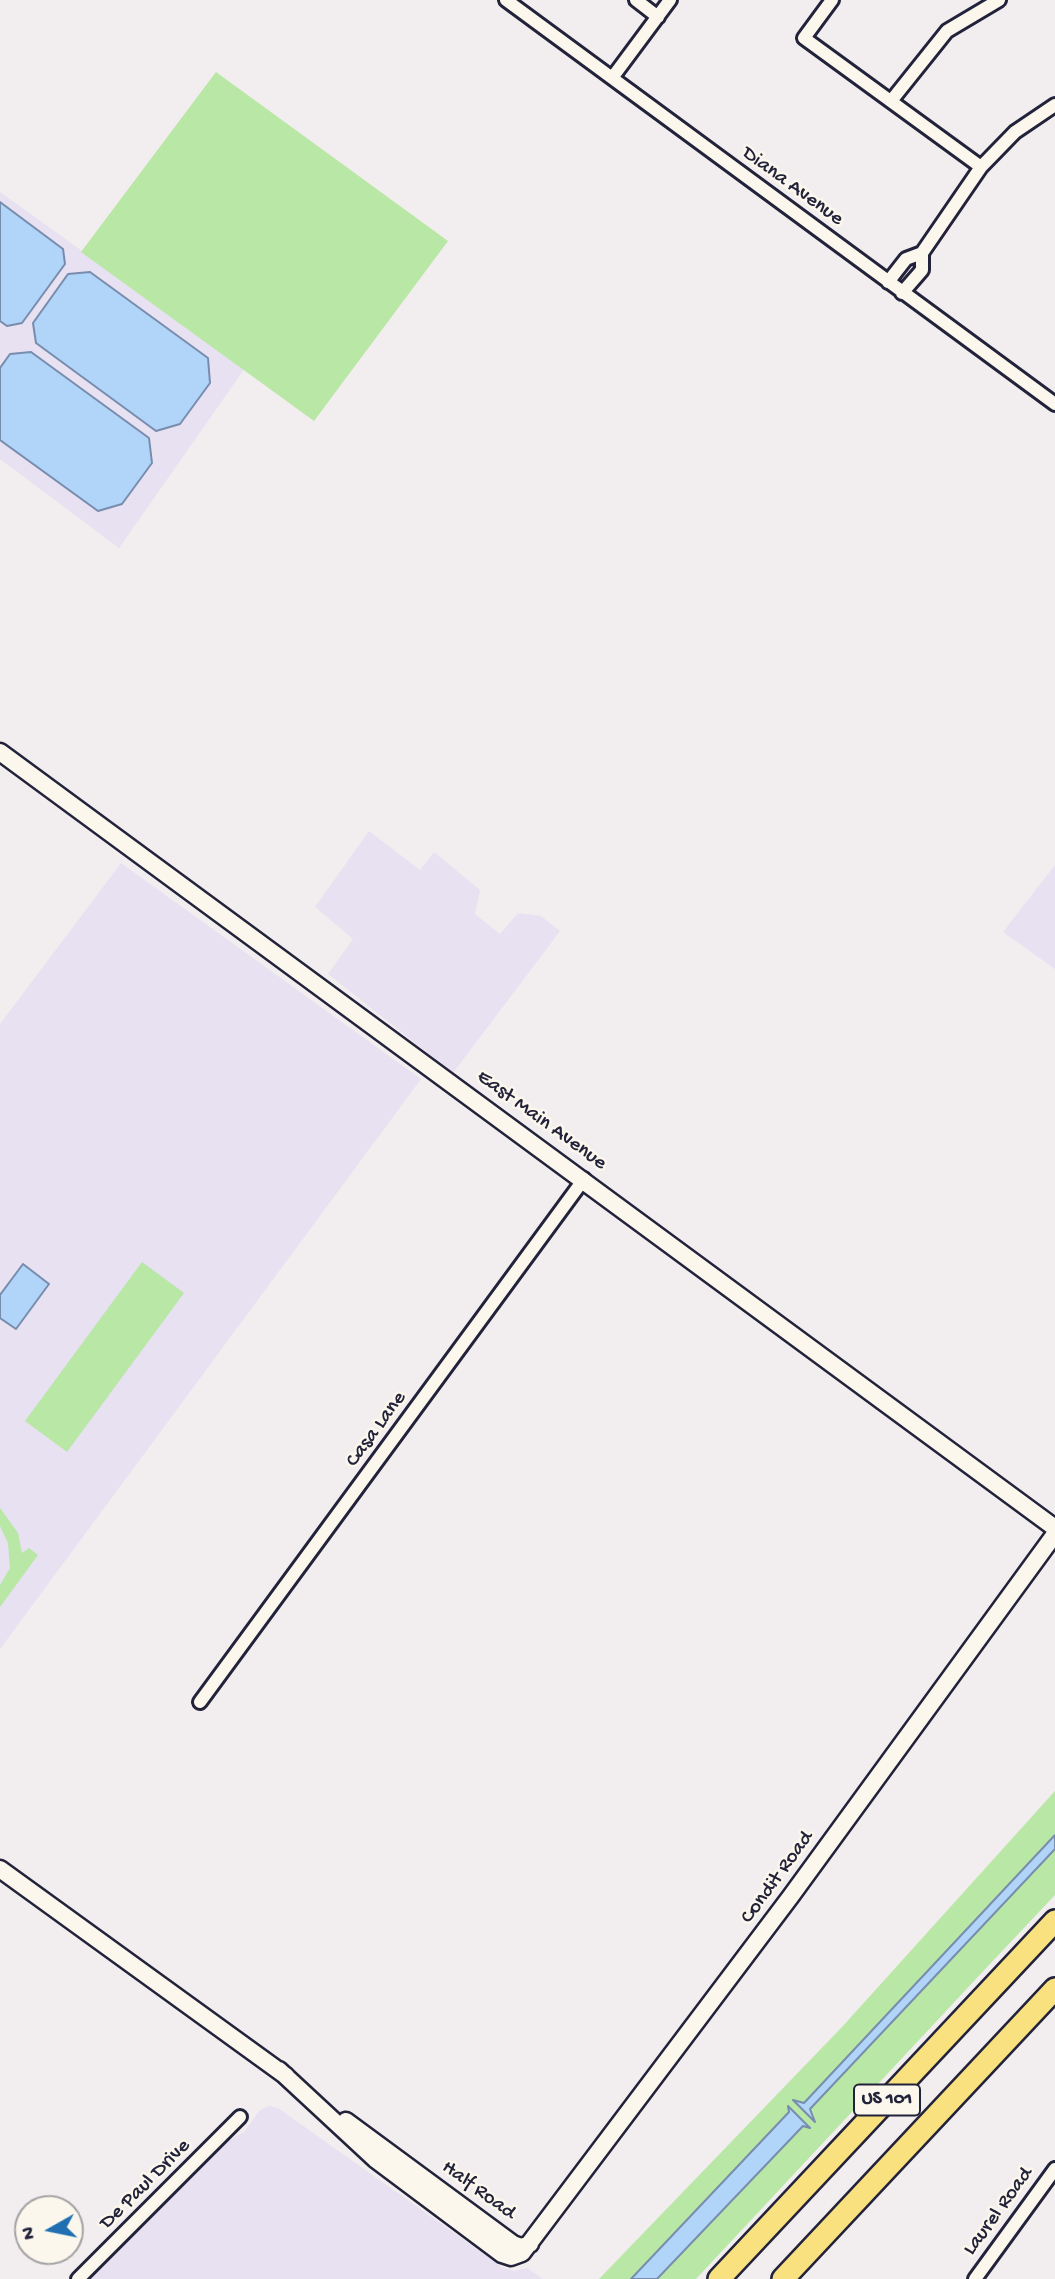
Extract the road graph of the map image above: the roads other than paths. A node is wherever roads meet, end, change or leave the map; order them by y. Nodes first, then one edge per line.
1 (506, 0) edge
2 (636, 0) edge
3 (670, 0) edge
4 (832, 0) edge
5 (999, 0) edge
6 (658, 17) junction
7 (612, 78) junction
8 (891, 101) junction
9 (1055, 105) edge
10 (981, 167) junction
11 (922, 253) junction
12 (888, 282) junction
13 (902, 293) junction
14 (1055, 404) edge
15 (0, 752) edge
16 (584, 1179) junction
17 (1055, 1528) edge
18 (1055, 1534) edge
19 (200, 1702) dead end
20 (0, 1869) edge
21 (1055, 1921) edge
22 (1055, 1989) edge
23 (240, 2116) dead end
24 (1055, 2169) edge
25 (530, 2244) joint
26 (78, 2279) edge
27 (719, 2279) edge
28 (783, 2279) edge
29 (975, 2279) edge

1 - 7 street, Diana Avenue
2 - 6 street
3 - 6 street
4 - 8 street
5 - 8 street
6 - 7 street
7 - 12 street, Diana Avenue
8 - 10 street
9 - 10 street
10 - 11 street
11 - 12 street
11 - 13 street
12 - 13 street, Diana Avenue
13 - 14 street, Diana Avenue
15 - 16 street, East Main Avenue
16 - 17 street, East Main Avenue
16 - 19 street, Casa Lane
18 - 25 street, Condit Road
20 - 25 street, Half Road
21 - 27 highway, US 101
22 - 28 highway, US 101
23 - 26 street, De Paul Drive
24 - 29 street, Laurel Road

